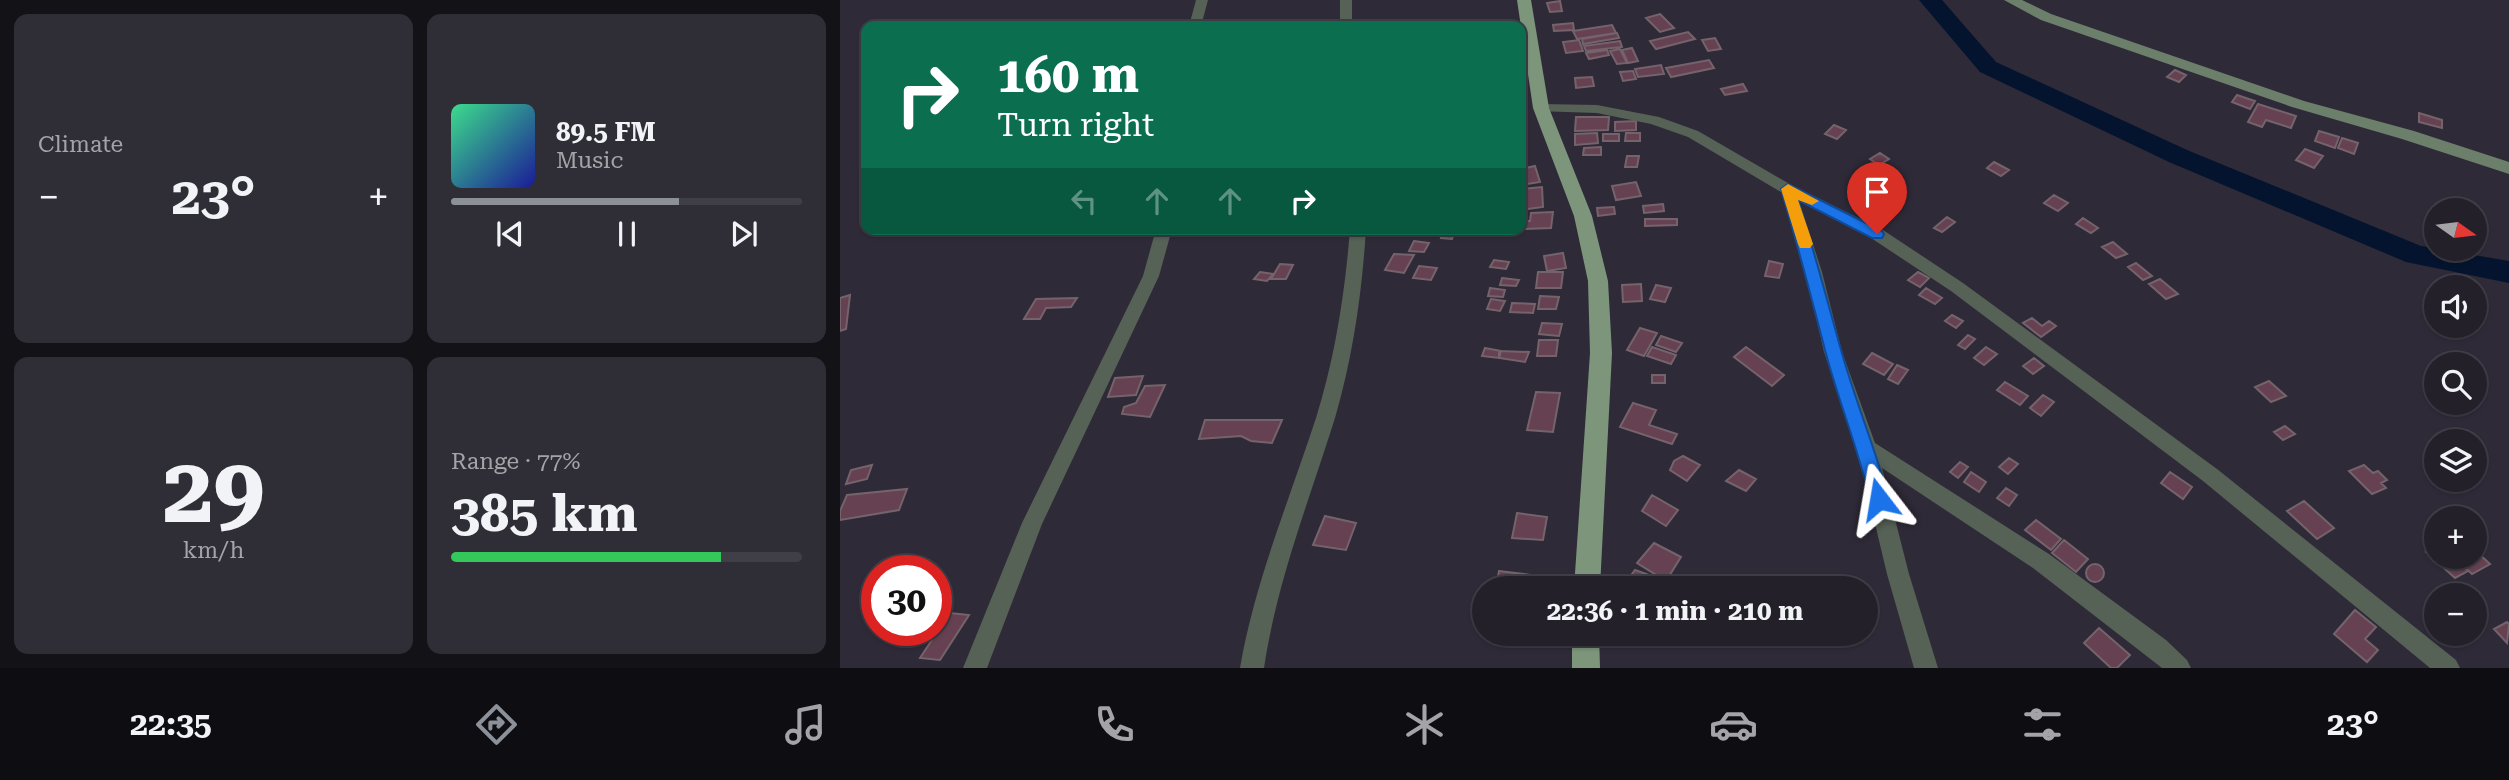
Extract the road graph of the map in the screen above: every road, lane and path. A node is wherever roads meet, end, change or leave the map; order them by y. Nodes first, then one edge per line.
1 (1202, 0) edge
2 (1346, 0) edge
3 (1524, 0) edge
4 (2011, 0) edge
5 (1196, 21) edge
6 (1346, 21) edge
7 (1541, 108) junction
8 (2509, 168) edge
9 (1788, 189) junction
10 (1162, 235) edge
11 (1357, 235) edge
12 (1867, 449) junction
13 (1588, 576) edge
14 (1586, 646) edge
15 (975, 668) edge
16 (1252, 668) edge
17 (1586, 668) edge
18 (1926, 668) edge
19 (2179, 668) edge
20 (2448, 668) edge

1 - 5 street
2 - 6 street
3 - 7 main road
4 - 8 main road
7 - 9 street
7 - 13 main road
9 - 12 street
9 - 20 street
10 - 15 street
11 - 16 street
12 - 18 street
12 - 19 street
14 - 17 main road

